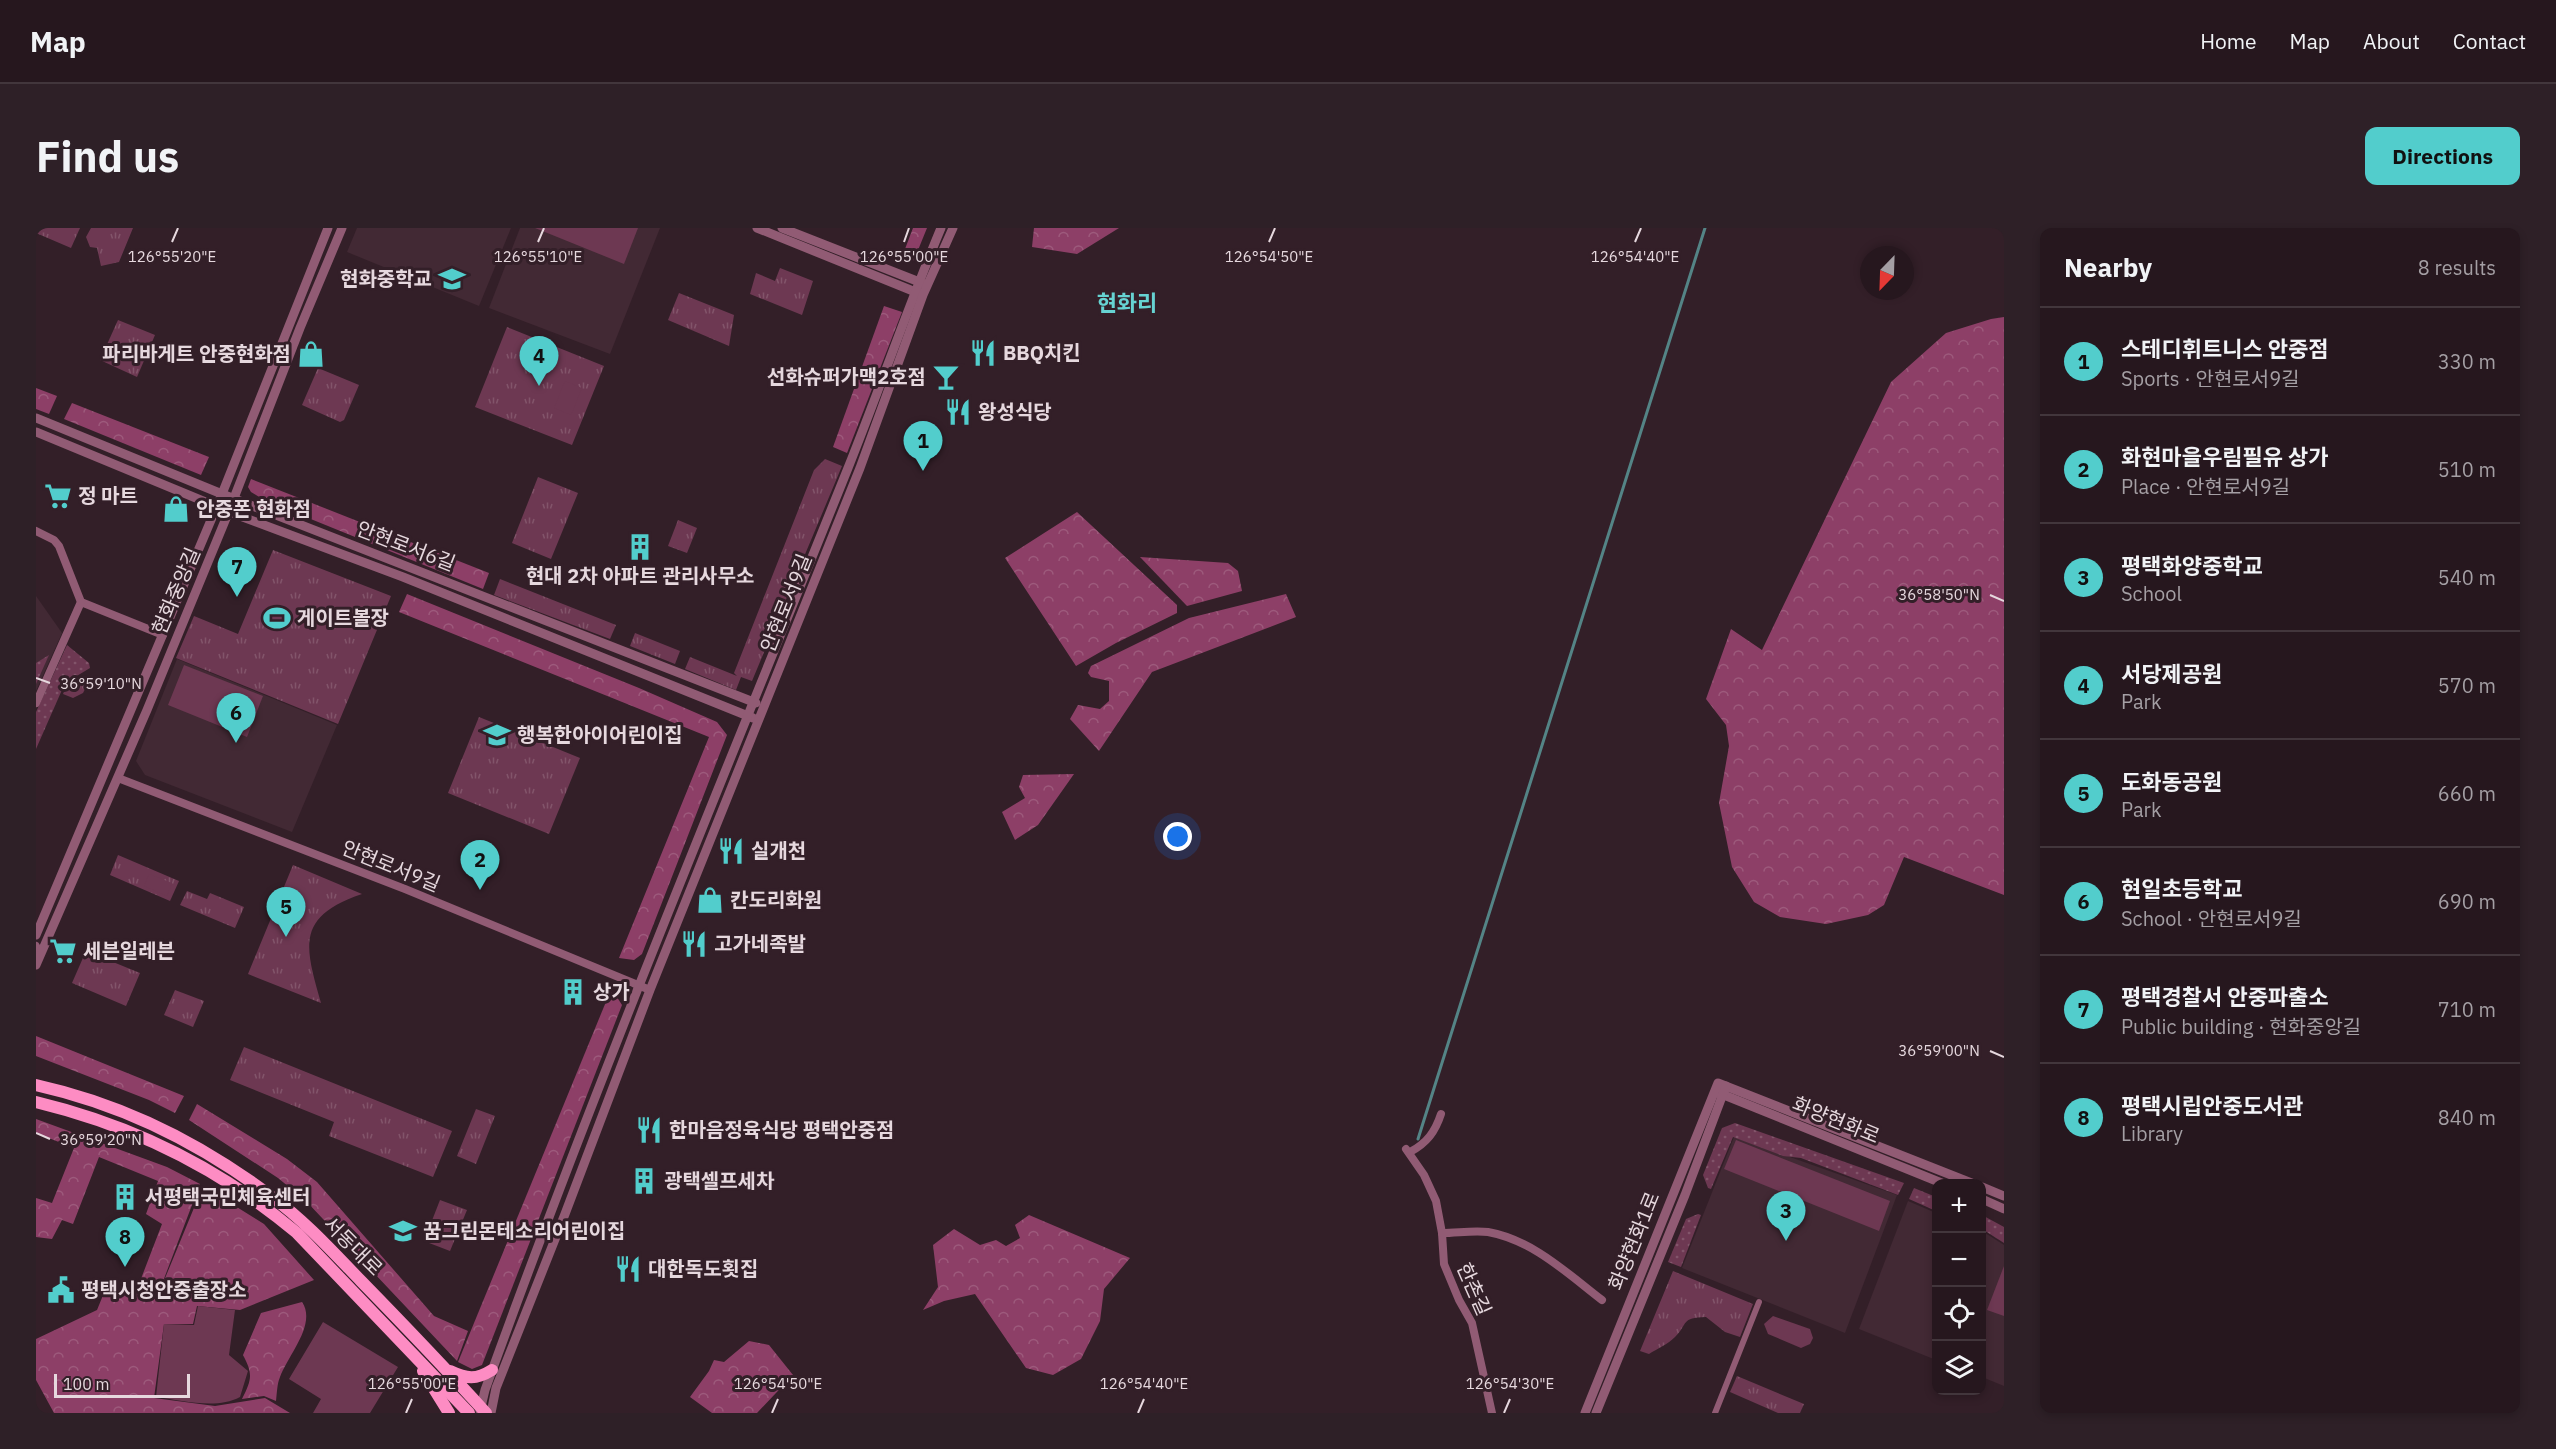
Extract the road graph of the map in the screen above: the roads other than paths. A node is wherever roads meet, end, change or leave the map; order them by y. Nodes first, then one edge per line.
1 (328, 228) edge
2 (342, 228) edge
3 (757, 228) edge
4 (782, 228) edge
5 (941, 228) edge
6 (953, 228) edge
7 (923, 284) junction
8 (919, 293) junction
9 (36, 418) edge
10 (36, 432) edge
11 (222, 494) junction
12 (234, 499) junction
13 (216, 506) junction
14 (229, 512) junction
15 (36, 531) edge
16 (81, 602) junction
17 (163, 635) junction
18 (752, 701) junction
19 (36, 703) edge
20 (764, 706) junction
21 (747, 715) junction
22 (758, 720) junction
23 (105, 773) junction
24 (118, 778) junction
25 (36, 934) edge
26 (38, 950) edge
27 (36, 965) edge
28 (645, 988) junction
29 (36, 1085) edge
30 (1720, 1089) junction
31 (36, 1102) edge
32 (1441, 1114) dead end
33 (1932, 1179) edge
34 (1961, 1179) edge
35 (1986, 1189) edge
36 (2004, 1196) edge
37 (1986, 1201) edge
38 (2004, 1209) edge
39 (1442, 1233) junction
40 (1602, 1300) dead end
41 (1759, 1302) dead end
42 (414, 1354) junction
43 (444, 1368) junction
44 (492, 1370) junction
45 (481, 1412) edge
46 (449, 1413) edge
47 (1492, 1413) edge
48 (1585, 1413) edge
49 (1596, 1413) edge
50 (1715, 1413) edge

1 - 11 street
2 - 12 street, 현화중앙길
3 - 8 street
4 - 7 street
5 - 7 street
6 - 7 street, 안현로서9길
7 - 8 street, 안현로서9길
8 - 18 street
8 - 20 street, 안현로서9길
9 - 11 street, 안현로서6길
10 - 13 street, 안현로서6길
11 - 12 street, 안현로서6길
11 - 13 street
12 - 14 street, 현화중앙길
12 - 18 street, 안현로서6길
13 - 14 street, 안현로서6길
13 - 17 street
14 - 21 street, 안현로서6길
14 - 24 street, 현화중앙길
15 - 16 street
16 - 17 street
16 - 19 street
17 - 23 street
18 - 20 street, 안현로서6길
18 - 21 street
20 - 22 street, 안현로서9길
21 - 22 street, 안현로서6길
21 - 28 street
22 - 28 street, 안현로서9길
23 - 24 street
23 - 25 street
24 - 26 street, 현화중앙길
24 - 28 street, 안현로서9길
26 - 27 street, 현화중앙길
28 - 44 street
28 - 45 street, 안현로서9길
29 - 43 main road, 서동대로
30 - 33 street, 화양현화로
30 - 34 street
30 - 48 street, 화양현화1로
30 - 49 street, 화양현화1로
31 - 42 main road, 서동대로
32 - 39 street, 한촌길
35 - 36 street
37 - 38 street
39 - 40 street
39 - 47 street, 한촌길
41 - 50 street
42 - 45 main road, 서동대로
42 - 46 main road
43 - 44 main road
43 - 45 main road, 서동대로
44 - 45 street

